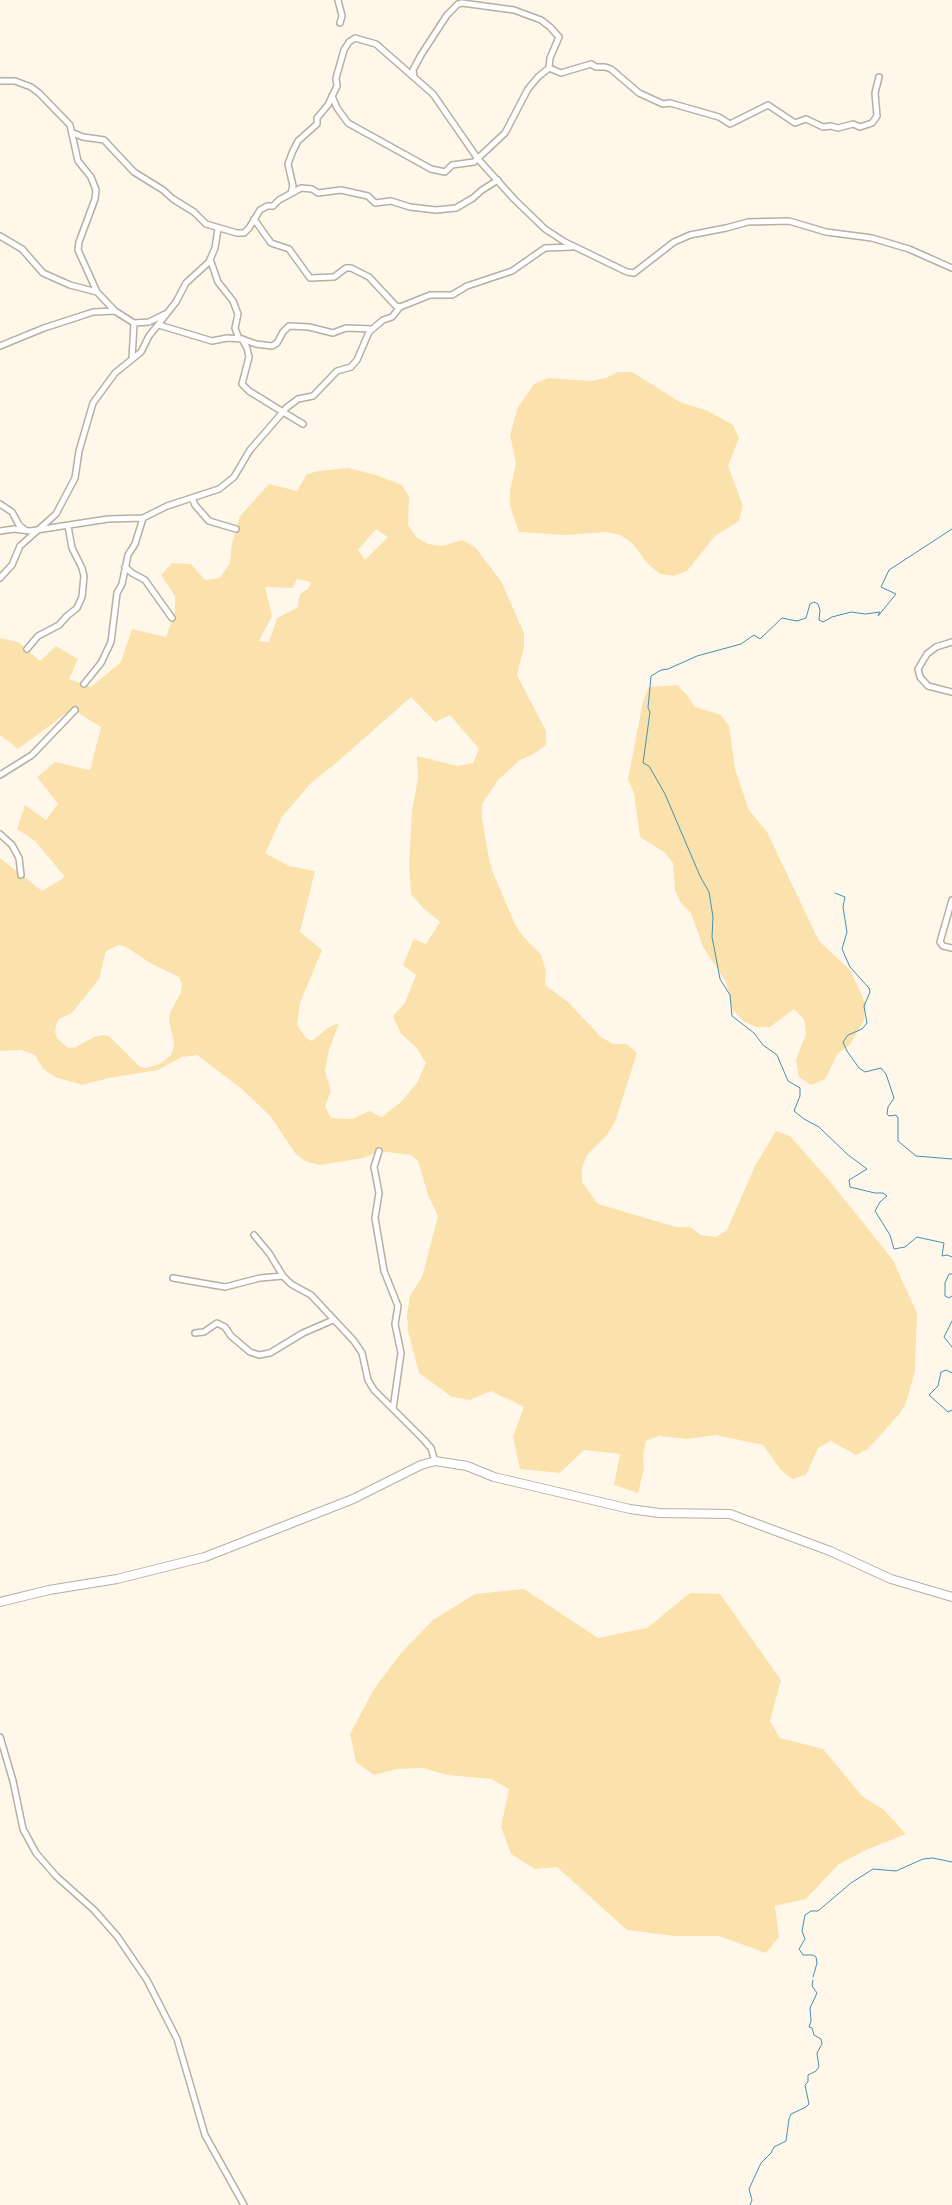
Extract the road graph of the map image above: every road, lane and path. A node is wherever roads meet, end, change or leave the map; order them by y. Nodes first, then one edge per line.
1 (338, 0) edge
2 (340, 23) dead end
3 (549, 68) junction
4 (414, 77) junction
5 (878, 77) dead end
6 (0, 81) edge
7 (332, 96) junction
8 (73, 133) junction
9 (478, 159) junction
10 (498, 180) junction
11 (291, 193) junction
12 (254, 219) junction
13 (218, 229) junction
14 (0, 236) edge
15 (576, 247) junction
16 (210, 259) junction
17 (952, 268) edge
18 (97, 292) junction
19 (400, 307) junction
20 (115, 311) junction
21 (168, 313) junction
22 (134, 323) junction
23 (159, 325) junction
24 (372, 330) junction
25 (240, 339) junction
26 (0, 346) edge
27 (132, 359) junction
28 (283, 412) junction
29 (303, 424) dead end
30 (192, 498) junction
31 (0, 504) edge
32 (143, 518) junction
33 (68, 526) junction
34 (236, 529) dead end
35 (25, 530) junction
36 (40, 530) junction
37 (0, 531) edge
38 (125, 567) junction
39 (0, 578) edge
40 (172, 618) dead end
41 (952, 642) edge
42 (27, 650) dead end
43 (84, 684) dead end
44 (952, 692) edge
45 (75, 710) dead end
46 (0, 775) edge
47 (0, 834) edge
48 (21, 875) dead end
49 (952, 900) edge
50 (952, 948) edge
51 (379, 1151) dead end
52 (254, 1235) dead end
53 (283, 1276) junction
54 (173, 1278) dead end
55 (334, 1320) junction
56 (195, 1333) dead end
57 (392, 1409) junction
58 (435, 1461) junction
59 (952, 1597) edge
60 (0, 1602) edge
61 (0, 1737) edge
62 (244, 2205) edge

1 - 2 street
3 - 4 street
3 - 5 street
3 - 9 street
4 - 7 street
4 - 9 street
6 - 8 street
7 - 9 street
7 - 11 street
8 - 13 street
8 - 18 street
9 - 10 street
10 - 11 street
10 - 15 street
11 - 12 street
12 - 13 street
12 - 19 street
13 - 16 street
14 - 18 street
15 - 17 street
15 - 19 street
16 - 21 street
16 - 25 street
18 - 20 street
19 - 24 street
20 - 22 street
20 - 26 street
21 - 22 street
21 - 23 street
22 - 27 street
23 - 25 street
23 - 27 street
24 - 25 street
24 - 28 street
25 - 28 street
27 - 36 street
28 - 29 street
28 - 30 street
30 - 32 street
30 - 34 street
31 - 35 street
32 - 33 street
32 - 38 street
33 - 36 street
33 - 42 street
35 - 36 street
35 - 37 street
36 - 39 street
38 - 40 street
38 - 43 street
41 - 44 street
45 - 46 street
47 - 48 street
49 - 50 street
51 - 57 street
52 - 53 street
53 - 54 street
53 - 55 street
55 - 56 street
55 - 57 street
57 - 58 street
58 - 59 street
58 - 60 street
61 - 62 street

